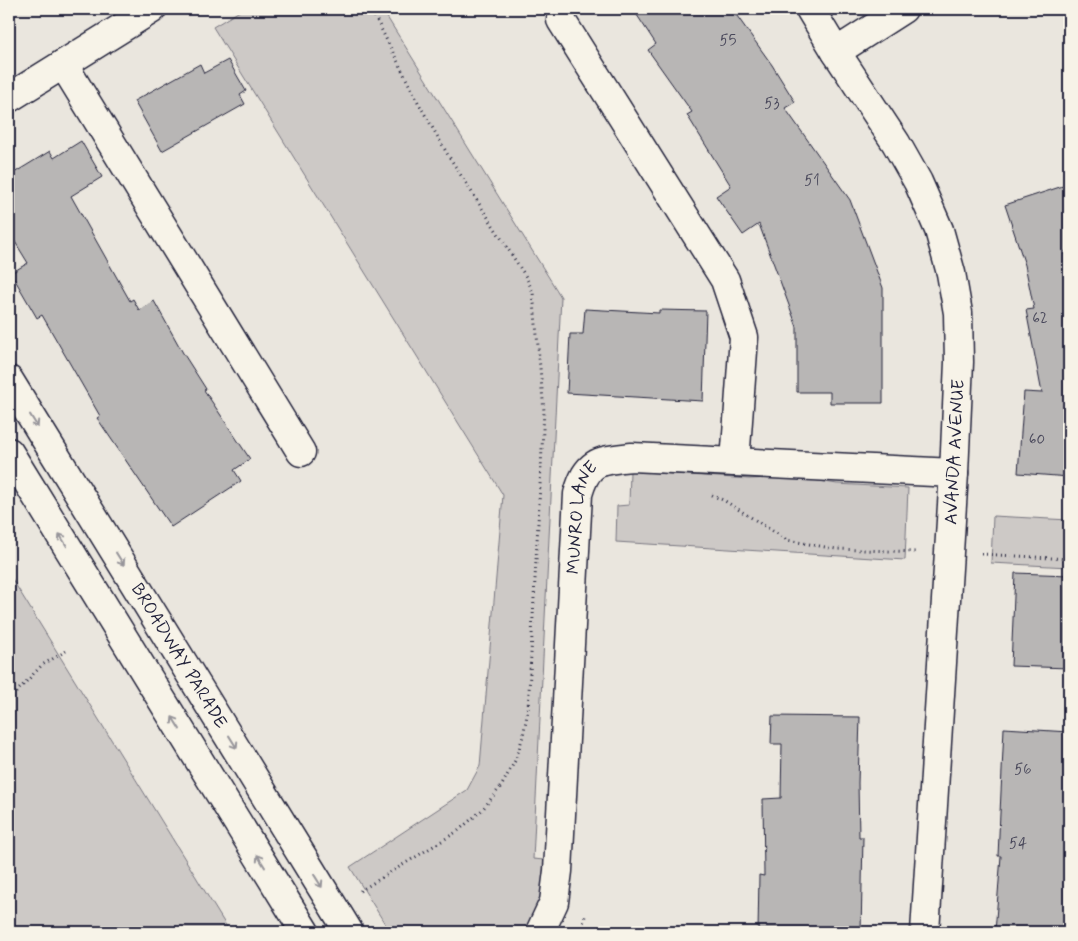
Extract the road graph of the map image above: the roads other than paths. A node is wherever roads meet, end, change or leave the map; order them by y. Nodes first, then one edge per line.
1 (152, 9) edge
2 (810, 9) edge
3 (903, 9) edge
4 (561, 20) dead end
5 (836, 52) junction
6 (63, 64) junction
7 (9, 98) edge
8 (9, 380) edge
9 (9, 452) edge
10 (302, 452) dead end
11 (734, 462) junction
12 (954, 473) junction
13 (305, 932) edge
14 (349, 932) edge
15 (540, 932) edge
16 (925, 932) edge

1 - 6 street
2 - 5 street, AVANDA AVENUE
3 - 5 street
4 - 11 street
5 - 12 street, AVANDA AVENUE
6 - 7 street
6 - 10 street
8 -> 14 street, BROADWAY PARADE
13 -> 9 street
11 - 12 street, MUNRO LANE
11 - 15 street, MUNRO LANE
12 - 16 street, AVANDA AVENUE

